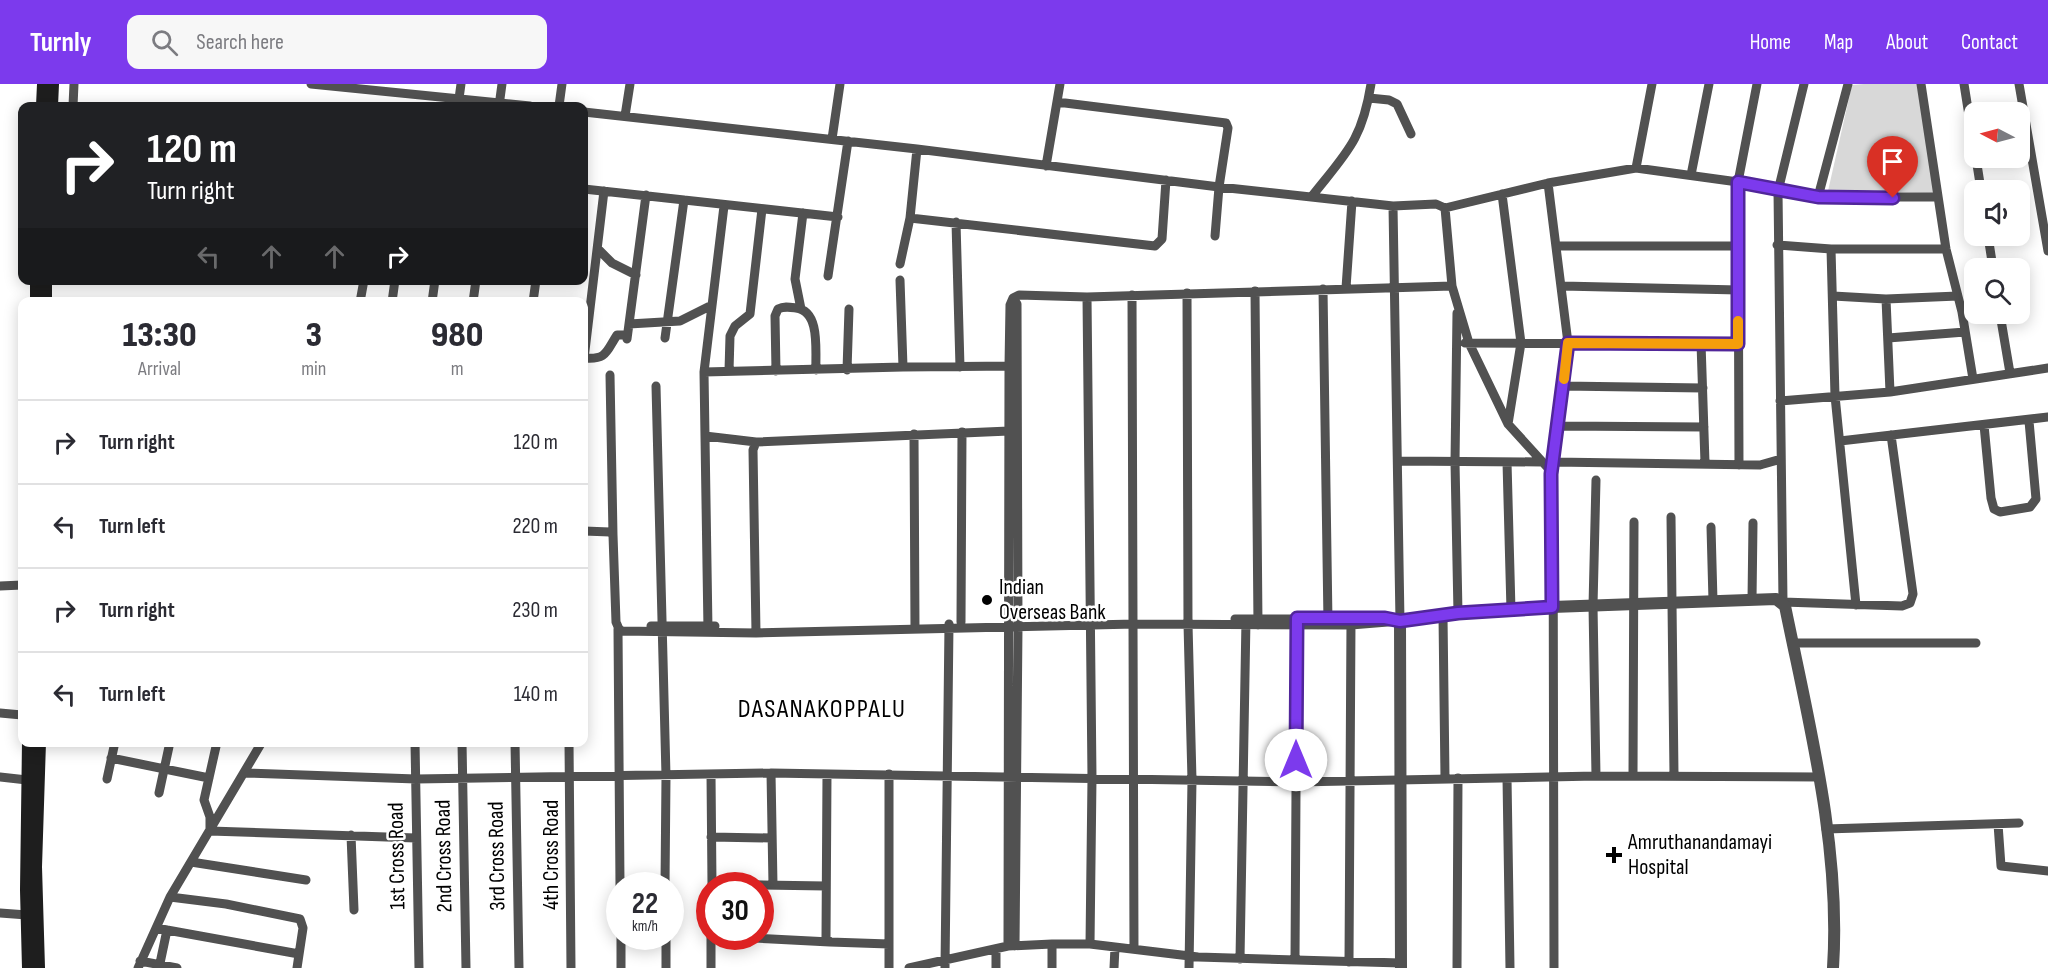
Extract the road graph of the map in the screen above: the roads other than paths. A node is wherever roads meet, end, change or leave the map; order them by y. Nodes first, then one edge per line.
1 (43, 84) edge
2 (53, 84) edge
3 (74, 84) edge
4 (311, 84) edge
5 (461, 84) edge
6 (502, 84) edge
7 (562, 84) edge
8 (630, 84) edge
9 (840, 84) edge
10 (1060, 84) edge
11 (1371, 84) edge
12 (1652, 84) edge
13 (1709, 84) edge
14 (1757, 84) edge
15 (1804, 84) edge
16 (1848, 84) edge
17 (1921, 84) edge
18 (1964, 84) edge
19 (2019, 84) edge
20 (353, 86) edge
21 (1369, 98) junction
22 (42, 102) edge
23 (52, 102) edge
24 (73, 102) edge
25 (452, 102) edge
26 (458, 102) edge
27 (500, 102) edge
28 (560, 102) edge
29 (1058, 102) junction
30 (1967, 102) edge
31 (588, 112) edge
32 (625, 116) junction
33 (1411, 134) dead end
34 (832, 139) junction
35 (848, 141) junction
36 (917, 149) junction
37 (1046, 166) junction
38 (1636, 168) junction
39 (1691, 175) junction
40 (1166, 180) junction
41 (1738, 182) junction
42 (1548, 183) junction
43 (1219, 187) junction
44 (588, 189) edge
45 (604, 191) junction
46 (1778, 191) junction
47 (1502, 194) junction
48 (646, 195) junction
49 (1312, 196) junction
50 (1818, 197) junction
51 (1938, 197) junction
52 (684, 200) junction
53 (1352, 201) junction
54 (724, 206) junction
55 (1393, 206) junction
56 (1445, 208) junction
57 (762, 209) junction
58 (803, 213) junction
59 (838, 217) junction
60 (910, 218) junction
61 (956, 222) junction
62 (1215, 236) dead end
63 (1777, 245) junction
64 (2048, 245) edge
65 (1556, 246) junction
66 (1738, 246) junction
67 (598, 249) junction
68 (1831, 249) junction
69 (1946, 249) junction
70 (900, 264) dead end
71 (636, 275) junction
72 (828, 276) dead end
73 (900, 280) dead end
74 (1452, 286) junction
75 (1562, 286) junction
76 (1346, 288) junction
77 (1396, 288) junction
78 (1323, 289) junction
79 (1739, 290) junction
80 (1255, 291) junction
81 (1187, 293) junction
82 (1132, 295) junction
83 (1833, 296) junction
84 (1958, 296) junction
85 (1087, 297) junction
86 (1886, 299) junction
87 (712, 305) junction
88 (1457, 305) junction
89 (801, 309) junction
90 (849, 309) dead end
91 (1962, 312) joint
92 (666, 322) junction
93 (629, 324) junction
94 (2002, 324) edge
95 (588, 328) edge
96 (1965, 332) junction
97 (665, 338) dead end
98 (1888, 338) junction
99 (1469, 343) junction
100 (1521, 343) junction
101 (1568, 343) junction
102 (1701, 343) junction
103 (1456, 344) junction
104 (1738, 344) junction
105 (588, 359) edge
106 (960, 366) junction
107 (1012, 366) junction
108 (903, 367) junction
109 (2048, 368) edge
110 (816, 370) junction
111 (847, 370) junction
112 (729, 371) junction
113 (776, 371) junction
114 (704, 372) junction
115 (2010, 374) junction
116 (610, 375) dead end
117 (1973, 379) junction
118 (656, 386) dead end
119 (1563, 386) junction
120 (1702, 388) junction
121 (1890, 392) junction
122 (1835, 396) junction
123 (1780, 401) junction
124 (2048, 417) edge
125 (2029, 421) junction
126 (1508, 424) junction
127 (1984, 425) junction
128 (1559, 426) junction
129 (1704, 427) junction
130 (1009, 431) junction
131 (962, 432) junction
132 (914, 434) junction
133 (1891, 435) junction
134 (705, 436) junction
135 (1840, 441) junction
136 (756, 442) junction
137 (1781, 459) junction
138 (1398, 461) junction
139 (1455, 462) junction
140 (1507, 462) junction
141 (1542, 462) junction
142 (1554, 462) junction
143 (1705, 463) junction
144 (1739, 465) junction
145 (1551, 474) junction
146 (1596, 480) dead end
147 (1671, 517) dead end
148 (1634, 522) dead end
149 (1753, 523) dead end
150 (1711, 527) dead end
151 (588, 531) edge
152 (613, 535) junction
153 (18, 585) edge
154 (0, 586) edge
155 (1752, 600) junction
156 (1713, 601) junction
157 (1783, 602) junction
158 (1672, 603) junction
159 (1635, 604) junction
160 (1856, 605) junction
161 (1593, 606) junction
162 (1552, 607) junction
163 (1511, 610) junction
164 (1458, 613) junction
165 (1443, 616) junction
166 (1135, 621) junction
167 (1189, 621) junction
168 (1328, 621) junction
169 (1397, 621) junction
170 (961, 622) junction
171 (1090, 622) junction
172 (1246, 622) junction
173 (1258, 622) junction
174 (1297, 622) junction
175 (1351, 622) junction
176 (1014, 623) junction
177 (915, 625) junction
178 (949, 625) junction
179 (663, 628) junction
180 (618, 629) junction
181 (708, 629) junction
182 (756, 629) junction
183 (1976, 643) dead end
184 (1793, 644) junction
185 (0, 713) edge
186 (18, 715) edge
187 (28, 747) edge
188 (40, 747) edge
189 (114, 747) edge
190 (169, 747) edge
191 (216, 747) edge
192 (259, 747) edge
193 (415, 747) edge
194 (462, 747) edge
195 (515, 747) edge
196 (569, 747) edge
197 (111, 758) junction
198 (164, 767) junction
199 (246, 773) junction
200 (771, 773) junction
201 (711, 774) junction
202 (827, 774) junction
203 (889, 774) junction
204 (619, 775) junction
205 (1674, 775) junction
206 (515, 776) junction
207 (570, 776) junction
208 (666, 776) junction
209 (1014, 776) junction
210 (1596, 776) junction
211 (1633, 776) junction
212 (0, 777) edge
213 (209, 777) junction
214 (947, 777) junction
215 (1555, 777) junction
216 (1819, 777) junction
217 (463, 778) junction
218 (1092, 778) junction
219 (1135, 778) junction
220 (1445, 778) junction
221 (1458, 778) junction
222 (1507, 778) junction
223 (107, 779) dead end
224 (416, 779) junction
225 (27, 780) junction
226 (1192, 780) junction
227 (1351, 780) junction
228 (1401, 780) junction
229 (1243, 781) junction
230 (1296, 782) junction
231 (159, 793) dead end
232 (2019, 823) dead end
233 (1998, 824) junction
234 (1826, 829) junction
235 (210, 831) junction
236 (351, 835) junction
237 (711, 837) junction
238 (416, 838) junction
239 (771, 838) junction
240 (191, 862) junction
241 (2048, 871) edge
242 (620, 872) edge
243 (665, 872) edge
244 (711, 872) edge
245 (772, 872) edge
246 (306, 880) dead end
247 (774, 885) edge
248 (826, 886) junction
249 (170, 897) junction
250 (354, 910) dead end
251 (0, 913) edge
252 (27, 915) junction
253 (156, 928) junction
254 (167, 930) junction
255 (774, 939) edge
256 (830, 942) junction
257 (889, 944) junction
258 (1052, 944) junction
259 (1090, 944) junction
260 (1012, 946) junction
261 (1114, 947) junction
262 (996, 949) junction
263 (1134, 949) junction
264 (621, 950) edge
265 (666, 950) edge
266 (711, 950) edge
267 (299, 954) junction
268 (1193, 957) junction
269 (1240, 958) junction
270 (1294, 960) junction
271 (1349, 962) junction
272 (945, 964) edge
273 (139, 965) edge
274 (1401, 966) edge
275 (160, 967) edge
276 (28, 968) edge
277 (39, 968) edge
278 (177, 968) edge
279 (297, 968) edge
280 (419, 968) edge
281 (466, 968) edge
282 (519, 968) edge
283 (571, 968) edge
284 (621, 968) edge
285 (666, 968) edge
286 (711, 968) edge
287 (889, 968) edge
288 (909, 968) edge
289 (996, 968) edge
290 (1052, 968) edge
291 (1114, 968) edge
292 (1189, 968) edge
293 (1203, 968) edge
294 (1457, 968) edge
295 (1510, 968) edge
296 (1554, 968) edge
297 (1833, 968) edge

1 - 22 main road
2 - 23 main road
3 - 24 street
4 - 20 street
5 - 26 street
6 - 27 street
7 - 28 street
8 - 32 street
9 - 34 street
10 - 29 street
11 - 21 street
12 - 38 street
13 - 39 street
14 - 41 street
15 - 46 street
16 - 50 street
17 - 51 street
18 - 30 street
19 - 64 street
20 - 25 street
21 - 33 street
21 - 49 street
29 - 37 street
29 - 43 street
31 - 32 street
32 - 34 street
34 - 35 street
35 - 36 street
35 - 59 street
36 - 37 street
36 - 60 street
37 - 40 street
38 - 39 street
38 - 42 street
39 - 41 street
40 - 43 street
40 - 61 street
41 - 46 street
41 - 66 street
42 - 47 street
42 - 65 street
43 - 49 street
43 - 62 street
44 - 45 street
45 - 48 street
45 - 67 street
46 - 50 street
46 - 63 street
47 - 56 street
47 - 100 street
48 - 52 street
48 - 71 street
49 - 53 street
50 - 51 street
51 - 69 street
52 - 54 street
52 - 92 street
53 - 55 street
53 - 76 street
54 - 57 street
54 - 87 street
55 - 56 street
55 - 77 street
56 - 74 street
57 - 58 street
57 - 112 street
58 - 59 street
58 - 89 street
59 - 72 street
60 - 61 street
60 - 70 street
61 - 106 street
63 - 68 street
63 - 123 street
65 - 66 street
65 - 75 street
66 - 79 street
67 - 71 street
67 - 95 street
68 - 69 street
68 - 83 street
69 - 84 street
71 - 93 street
73 - 108 street
74 - 77 street
74 - 88 street
75 - 79 street
75 - 101 street
76 - 77 street
76 - 78 street
77 - 138 street
78 - 80 street
78 - 168 street
79 - 104 street
80 - 81 street
80 - 173 street
81 - 82 street
81 - 167 street
82 - 85 street
82 - 166 street
83 - 86 street
83 - 122 street
84 - 86 street
84 - 91 street
85 - 107 street
85 - 171 street
86 - 98 street
87 - 92 street
87 - 114 street
88 - 99 street
88 - 103 street
89 - 110 street
89 - 113 street
90 - 111 street
91 - 96 street
92 - 93 street
92 - 97 street
93 - 105 street
94 - 115 street
96 - 98 street
96 - 117 street
98 - 121 street
99 - 100 street
99 - 103 street
99 - 126 street
100 - 101 street
100 - 126 street
101 - 102 street
101 - 119 street
102 - 104 street
102 - 120 street
103 - 139 street
104 - 144 street
106 - 107 street
106 - 108 street
107 - 130 street
107 - 176 street
108 - 111 street
109 - 115 street
110 - 111 street
110 - 113 street
112 - 113 street
112 - 114 street
114 - 134 street
115 - 117 street
116 - 152 street
117 - 121 street
118 - 179 street
119 - 120 street
119 - 128 street
120 - 129 street
121 - 122 street
122 - 123 street
122 - 135 street
123 - 137 street
124 - 125 street
125 - 127 street
125 - 127 street
126 - 141 street
127 - 133 street
128 - 129 street
128 - 142 street
129 - 143 street
130 - 131 street
130 - 176 street
131 - 132 street
131 - 170 street
132 - 136 street
132 - 177 street
133 - 135 street
133 - 160 street
134 - 136 street
134 - 181 street
135 - 160 street
136 - 182 street
137 - 144 street
137 - 157 street
138 - 139 street
138 - 169 street
139 - 140 street
139 - 164 street
140 - 141 street
140 - 163 street
141 - 145 street
142 - 143 street
142 - 145 street
143 - 144 street
145 - 162 street
146 - 161 street
147 - 158 street
148 - 159 street
149 - 155 street
150 - 156 street
151 - 152 street
152 - 180 street
153 - 154 street
155 - 156 street
155 - 157 street
156 - 158 street
157 - 160 street
157 - 184 street
158 - 159 street
158 - 205 street
159 - 161 street
159 - 211 street
161 - 162 street
161 - 210 street
162 - 163 street
162 - 215 street
163 - 164 street
164 - 165 street
165 - 169 street
165 - 220 street
166 - 167 street
166 - 171 street
166 - 219 street
167 - 172 street
167 - 226 street
168 - 174 street
168 - 175 street
169 - 175 street
169 - 228 street
170 - 176 street
170 - 178 street
171 - 176 street
171 - 218 street
172 - 173 street
172 - 229 street
173 - 174 street
174 - 230 street
175 - 227 street
176 - 178 street
176 - 209 street
177 - 178 street
177 - 182 street
178 - 214 street
179 - 180 street
179 - 181 street
179 - 208 street
180 - 204 street
181 - 182 street
183 - 184 street
184 - 216 street
185 - 186 street
187 - 225 main road
188 - 277 main road
189 - 197 street
190 - 198 street
191 - 213 street
192 - 199 street
193 - 224 street, 1st Cross Road
194 - 217 street, 2nd Cross Road
195 - 206 street, 3rd Cross Road
196 - 207 street, 4th Cross Road
197 - 198 street
197 - 223 street
198 - 213 street
198 - 231 street
199 - 224 street
199 - 235 street
200 - 201 street
200 - 202 street
200 - 239 street
201 - 208 street
201 - 237 street
202 - 203 street
202 - 248 street
203 - 214 street
203 - 257 street
204 - 207 street
204 - 208 street
204 - 242 street
205 - 211 street
205 - 216 street
206 - 207 street
206 - 217 street
206 - 282 street, 3rd Cross Road
207 - 283 street, 4th Cross Road
208 - 243 street
209 - 214 street
209 - 218 street
209 - 260 street
210 - 211 street
210 - 215 street
212 - 225 street
213 - 235 street
214 - 272 street
215 - 222 street
215 - 296 street
216 - 234 street
217 - 224 street
217 - 281 street, 2nd Cross Road
218 - 219 street
218 - 259 street
219 - 226 street
219 - 263 street
220 - 221 street
220 - 228 street
221 - 222 street
221 - 294 street
222 - 295 street
224 - 238 street, 1st Cross Road
225 - 252 main road
226 - 229 street
226 - 268 street
227 - 228 street
227 - 230 street
227 - 271 street
228 - 274 street
229 - 230 street
229 - 269 street
230 - 270 street
232 - 233 street
233 - 234 street
233 - 241 street
234 - 297 street
235 - 236 street
235 - 240 street
236 - 238 street
236 - 250 street
237 - 239 street
237 - 244 street
238 - 280 street, 1st Cross Road
239 - 245 street
240 - 246 street
240 - 249 street
247 - 248 street
248 - 256 street
249 - 253 street
249 - 267 street
251 - 252 street
252 - 276 main road
253 - 254 street
253 - 273 street
254 - 267 street
254 - 275 street
255 - 256 street
256 - 257 street
257 - 287 street
258 - 259 street
258 - 260 street
258 - 290 street
259 - 261 street
260 - 262 street
261 - 263 street
261 - 291 street
262 - 272 street
262 - 289 street
263 - 268 street
264 - 284 street
265 - 285 street
266 - 286 street
267 - 279 street
268 - 269 street
268 - 292 street
268 - 293 street
269 - 270 street
270 - 271 street
271 - 274 street
272 - 288 street
273 - 275 street
275 - 278 street

